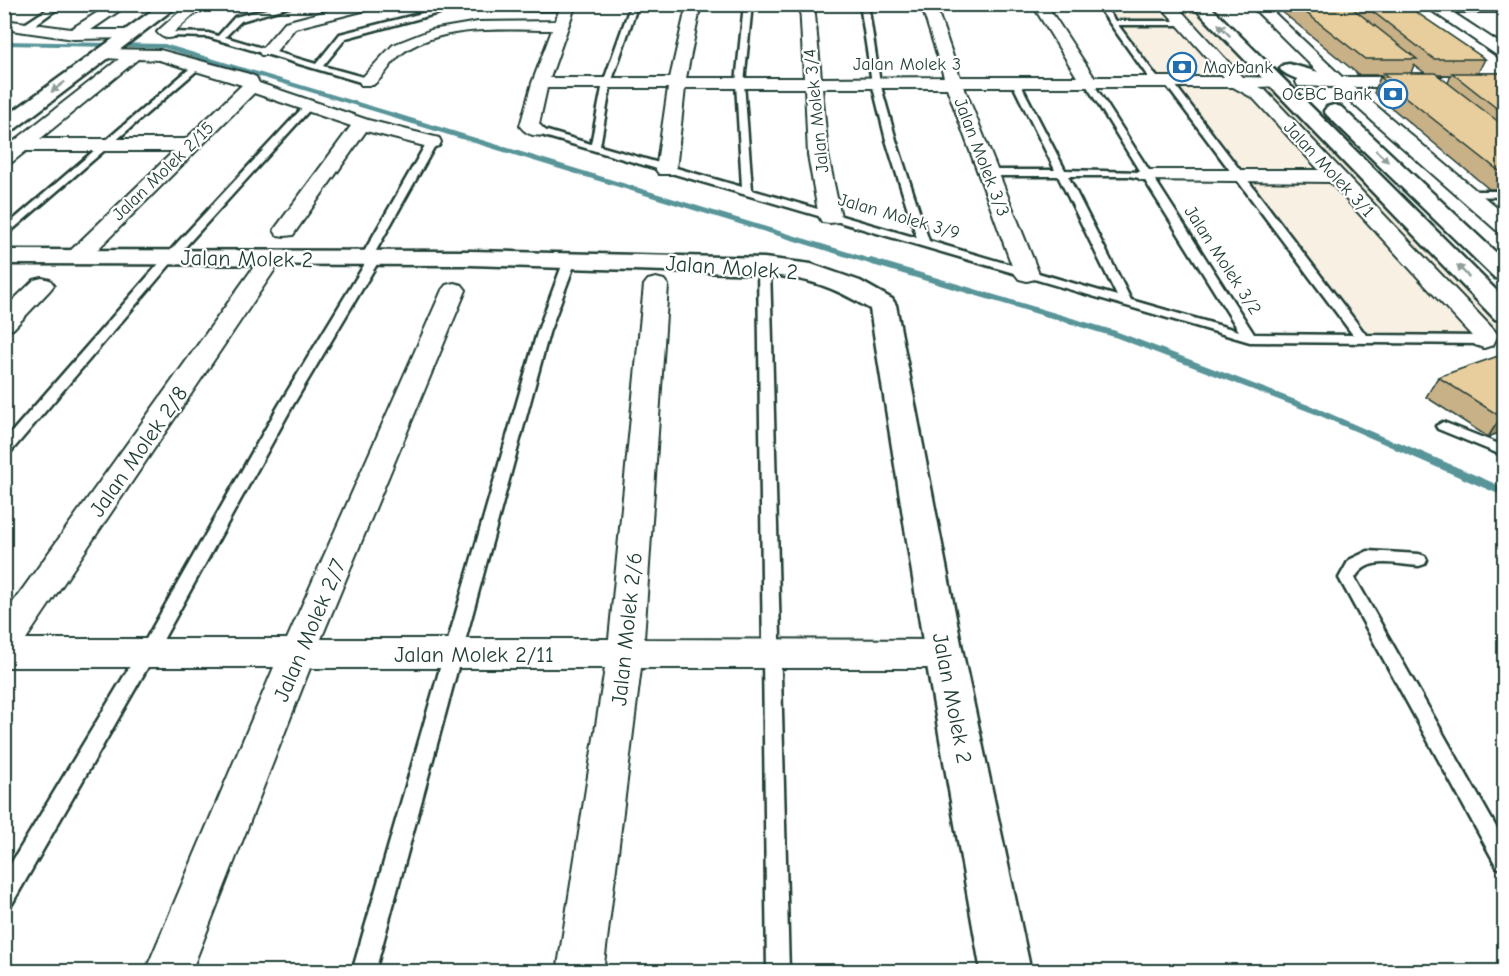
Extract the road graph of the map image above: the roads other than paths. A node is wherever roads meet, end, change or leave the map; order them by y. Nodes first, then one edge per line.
1 (61, 4) edge
2 (122, 4) edge
3 (151, 4) edge
4 (171, 4) edge
5 (207, 4) edge
6 (296, 4) edge
7 (373, 4) edge
8 (635, 4) edge
9 (694, 4) edge
10 (748, 4) edge
11 (807, 4) edge
12 (864, 4) edge
13 (928, 4) edge
14 (1039, 4) edge
15 (1099, 4) edge
16 (1166, 4) edge
17 (1199, 4) edge
18 (1220, 4) edge
19 (1256, 4) edge
20 (568, 6) edge
21 (1432, 6) edge
22 (1504, 8) edge
23 (1112, 22) junction
24 (1185, 23) junction
25 (4, 24) edge
26 (561, 26) junction
27 (26, 27) junction
28 (1468, 30) junction
29 (1495, 30) dead end
30 (74, 34) junction
31 (168, 34) joint
32 (1255, 37) dead end
33 (220, 38) junction
34 (102, 45) junction
35 (1503, 51) edge
36 (267, 52) junction
37 (1272, 53) dead end
38 (134, 55) junction
39 (1486, 64) dead end
40 (198, 66) junction
41 (318, 67) junction
42 (1289, 69) junction
43 (1270, 77) junction
44 (1424, 78) junction
45 (1504, 80) edge
46 (367, 81) joint
47 (1336, 82) junction
48 (540, 83) junction
49 (607, 83) junction
50 (677, 83) junction
51 (740, 83) junction
52 (811, 83) junction
53 (876, 83) junction
54 (954, 83) junction
55 (1016, 83) junction
56 (1089, 83) junction
57 (1163, 83) junction
58 (1242, 83) junction
59 (251, 86) junction
60 (1310, 88) junction
61 (1289, 96) junction
62 (1445, 96) edge
63 (310, 105) junction
64 (4, 107) edge
65 (362, 124) junction
66 (4, 128) edge
67 (537, 131) joint
68 (432, 142) joint
69 (22, 144) junction
70 (107, 145) junction
71 (188, 145) junction
72 (596, 150) junction
73 (4, 159) edge
74 (666, 170) junction
75 (989, 173) junction
76 (1062, 173) junction
77 (1147, 176) junction
78 (1241, 176) junction
79 (1335, 176) junction
80 (747, 193) junction
81 (1467, 194) junction
82 (1504, 194) edge
83 (830, 217) junction
84 (1504, 225) edge
85 (285, 230) dead end
86 (4, 234) edge
87 (924, 244) junction
88 (4, 256) edge
89 (77, 257) junction
90 (170, 257) junction
91 (271, 259) junction
92 (370, 259) junction
93 (570, 260) junction
94 (764, 266) junction
95 (1504, 273) edge
96 (1027, 274) junction
97 (42, 285) dead end
98 (656, 285) dead end
99 (454, 290) dead end
100 (1127, 303) junction
101 (1504, 312) edge
102 (4, 324) edge
103 (1250, 338) junction
104 (1362, 339) junction
105 (1484, 340) joint
106 (1443, 426) dead end
107 (4, 451) edge
108 (1504, 451) edge
109 (1419, 560) dead end
110 (4, 644) edge
111 (147, 653) junction
112 (298, 653) junction
113 (4, 654) edge
114 (451, 654) junction
115 (625, 654) junction
116 (773, 654) junction
117 (944, 654) junction
118 (1504, 860) edge
119 (4, 896) edge
120 (168, 972) edge
121 (363, 972) edge
122 (580, 972) edge
123 (778, 972) edge
124 (1006, 972) edge

1 - 27 lane
2 - 30 street
3 - 34 main road
4 - 34 main road
5 - 31 street
6 - 33 lane
7 - 36 street
8 - 49 lane
9 - 50 street
10 - 51 lane
11 - 52 street, Jalan Molek 3/4
12 - 53 lane
13 - 54 street, Jalan Molek 3/3
14 - 56 street, Jalan Molek 3/2
15 - 23 lane
16 - 24 street, Jalan Molek 3/1
43 -> 17 main road
18 - 32 main road
19 - 47 street
20 - 26 street
20 - 41 lane
21 - 22 street
21 - 28 street
23 - 24 lane
23 - 57 lane
24 - 58 street, Jalan Molek 3/1
25 - 27 street
26 - 46 street
26 - 48 street
27 - 30 street
28 - 29 street
28 - 35 street
30 - 34 street
31 - 33 lane
33 - 36 lane
34 - 38 street
34 - 64 main road
34 -> 66 main road
36 - 41 lane
37 - 42 main road
38 - 40 street
38 - 69 street
39 - 45 street
40 - 59 street
40 - 70 lane
41 - 46 lane
42 - 43 main road
42 - 47 main road
42 - 60 main road
43 - 58 main road
43 - 61 main road
44 - 45 street
44 - 47 street
44 - 62 lane
47 - 60 main road
47 - 81 street
48 - 49 street, Jalan Molek 3
48 - 67 street
49 - 50 street, Jalan Molek 3
49 - 72 lane
50 - 51 street, Jalan Molek 3
50 - 74 street
51 - 52 street, Jalan Molek 3
51 - 80 lane
52 - 53 street, Jalan Molek 3
52 - 83 street, Jalan Molek 3/4
53 - 54 street, Jalan Molek 3
53 - 87 lane
54 - 55 street, Jalan Molek 3
54 - 75 street, Jalan Molek 3/3
55 - 56 street, Jalan Molek 3
55 - 76 lane
56 - 57 street, Jalan Molek 3
56 - 77 lane, Jalan Molek 3/2
57 - 58 street, Jalan Molek 3
57 - 78 lane
58 - 61 main road
58 - 79 street, Jalan Molek 3/1
59 - 63 street
59 - 71 street, Jalan Molek 2/15
60 - 61 main road
60 -> 95 main road
101 -> 61 main road
63 - 65 street
63 - 90 lane
65 - 68 street
65 - 85 street
67 - 72 lane, Jalan Molek 3/9
68 - 92 lane
69 - 70 street
69 - 73 street
70 - 71 street
70 - 86 lane
71 - 89 street, Jalan Molek 2/15
72 - 74 lane, Jalan Molek 3/9
74 - 80 lane, Jalan Molek 3/9
75 - 76 lane
75 - 96 street, Jalan Molek 3/3
76 - 77 lane
76 - 100 lane
77 - 78 street
77 - 103 lane, Jalan Molek 3/2
78 - 79 street
78 - 104 lane
79 - 105 street, Jalan Molek 3/1
80 - 83 lane, Jalan Molek 3/9
81 - 82 lane
81 - 84 street
83 - 87 lane, Jalan Molek 3/9
87 - 96 lane, Jalan Molek 3/9
88 - 89 main road, Jalan Molek 2
89 - 90 main road, Jalan Molek 2
90 - 91 main road, Jalan Molek 2
90 - 107 lane
91 - 92 main road, Jalan Molek 2
91 - 110 street, Jalan Molek 2/8
92 - 93 main road, Jalan Molek 2
92 - 111 lane
93 - 94 main road, Jalan Molek 2
93 - 114 lane
94 - 116 lane
94 - 117 main road, Jalan Molek 2
96 - 100 lane, Jalan Molek 3/9
97 - 102 street
98 - 115 street, Jalan Molek 2/6
99 - 112 street, Jalan Molek 2/7
100 - 103 lane, Jalan Molek 3/9
103 - 104 lane, Jalan Molek 3/2
104 - 105 lane, Jalan Molek 3/2
106 - 108 lane
109 - 118 lane
111 - 112 street, Jalan Molek 2/11
111 - 113 street, Jalan Molek 2/11
111 - 119 lane
112 - 114 street, Jalan Molek 2/11
112 - 120 street, Jalan Molek 2/7
114 - 115 street, Jalan Molek 2/11
114 - 121 lane
115 - 116 street, Jalan Molek 2/11
115 - 122 street, Jalan Molek 2/6
116 - 117 street, Jalan Molek 2/11
116 - 123 lane
117 - 124 main road, Jalan Molek 2

